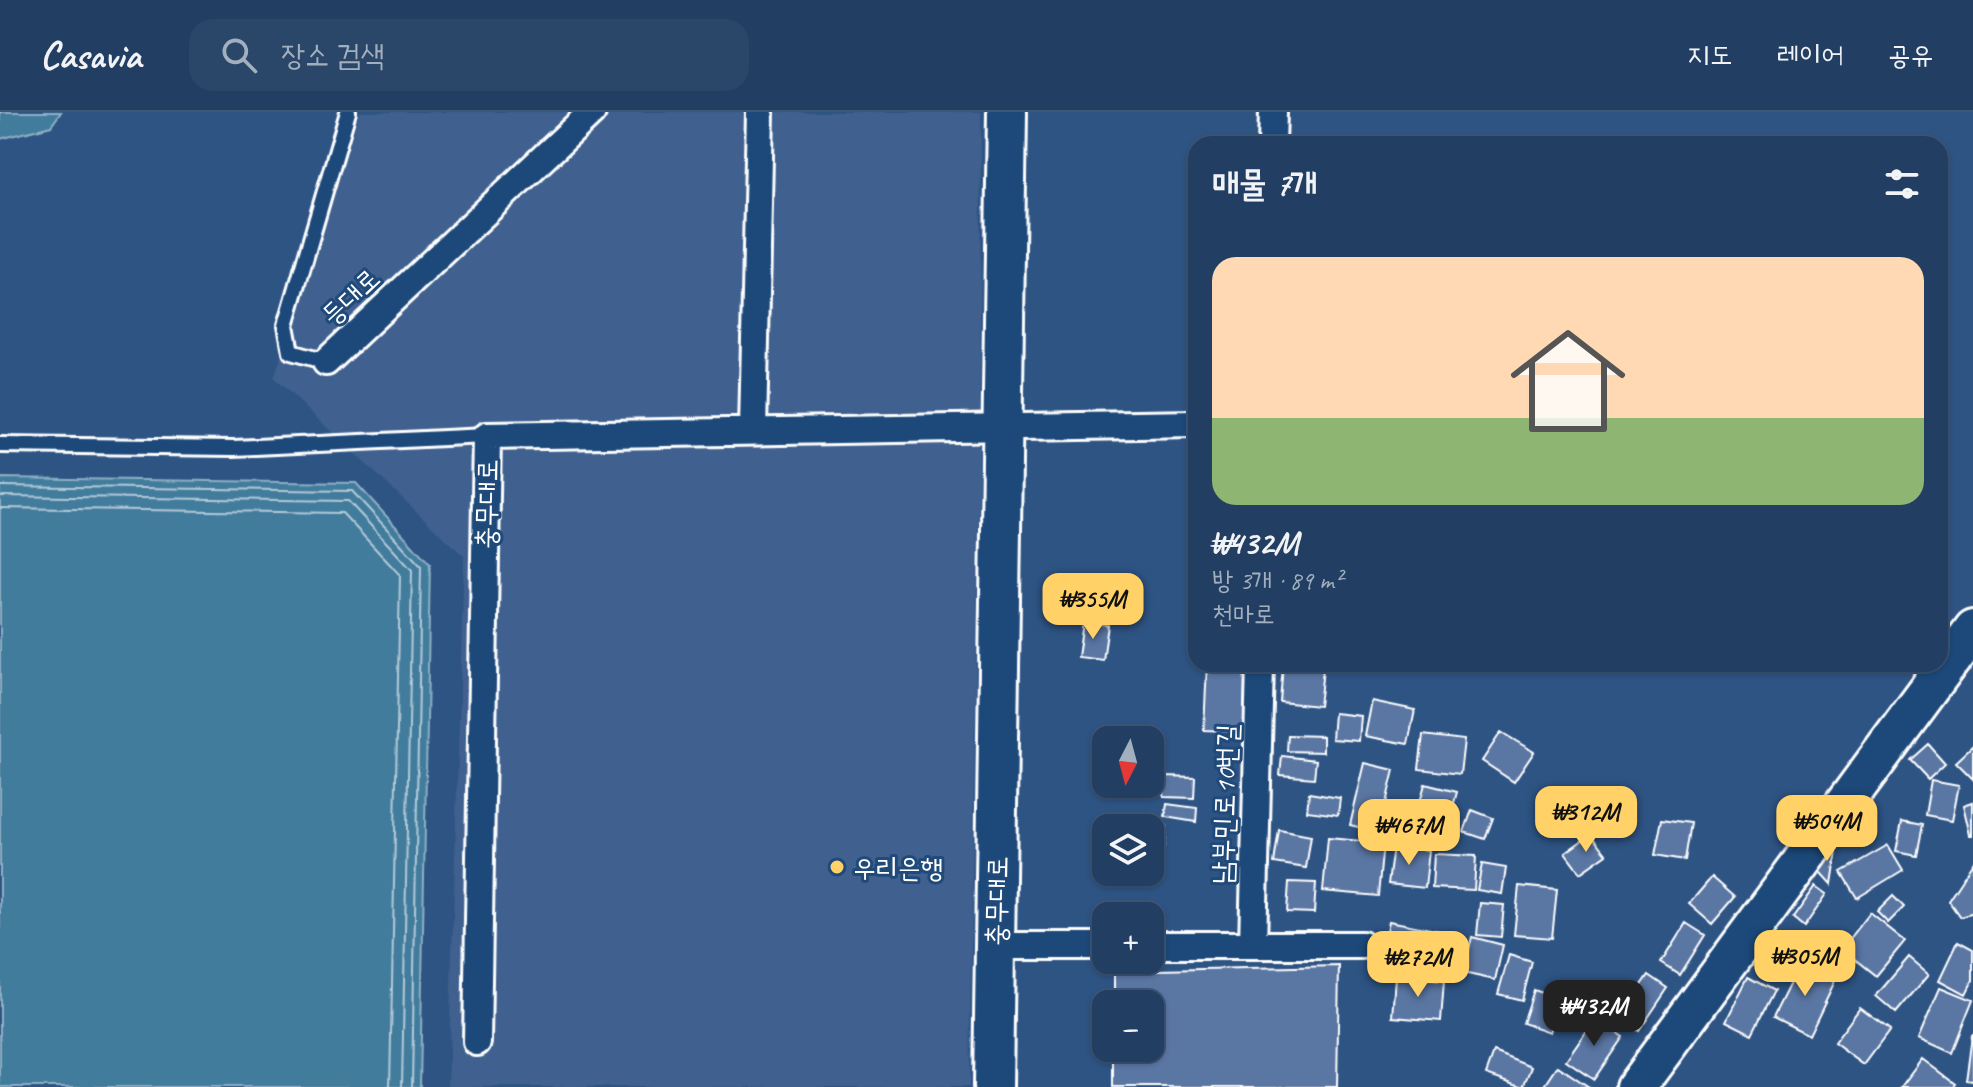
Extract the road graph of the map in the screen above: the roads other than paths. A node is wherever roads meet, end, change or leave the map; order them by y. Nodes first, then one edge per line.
1 (348, 112) edge
2 (592, 112) edge
3 (760, 112) edge
4 (1007, 112) edge
5 (1273, 112) edge
6 (1272, 136) edge
7 (326, 362) joint
8 (1188, 424) edge
9 (1003, 426) junction
10 (753, 431) junction
11 (487, 436) junction
12 (0, 445) edge
13 (1973, 630) edge
14 (1948, 664) edge
15 (1260, 672) edge
16 (1942, 672) edge
17 (1164, 945) edge
18 (1253, 945) junction
19 (1362, 945) dead end
20 (995, 946) junction
21 (1092, 946) edge
22 (477, 1042) dead end
23 (993, 1087) edge
24 (1636, 1087) edge

1 - 7 lane, 등대로
2 - 7 street, 등대로
3 - 10 street
4 - 9 main road, 충무대로
5 - 6 street
8 - 9 street, 충무대로
9 - 10 street, 충무대로
9 - 20 main road, 충무대로
10 - 11 street, 충무대로
11 - 12 lane
11 - 22 street, 충무대로
13 - 14 main road
15 - 18 street, 남부민로10번길
16 - 24 main road
17 - 18 street
18 - 19 street
20 - 21 street
20 - 23 main road, 충무대로

